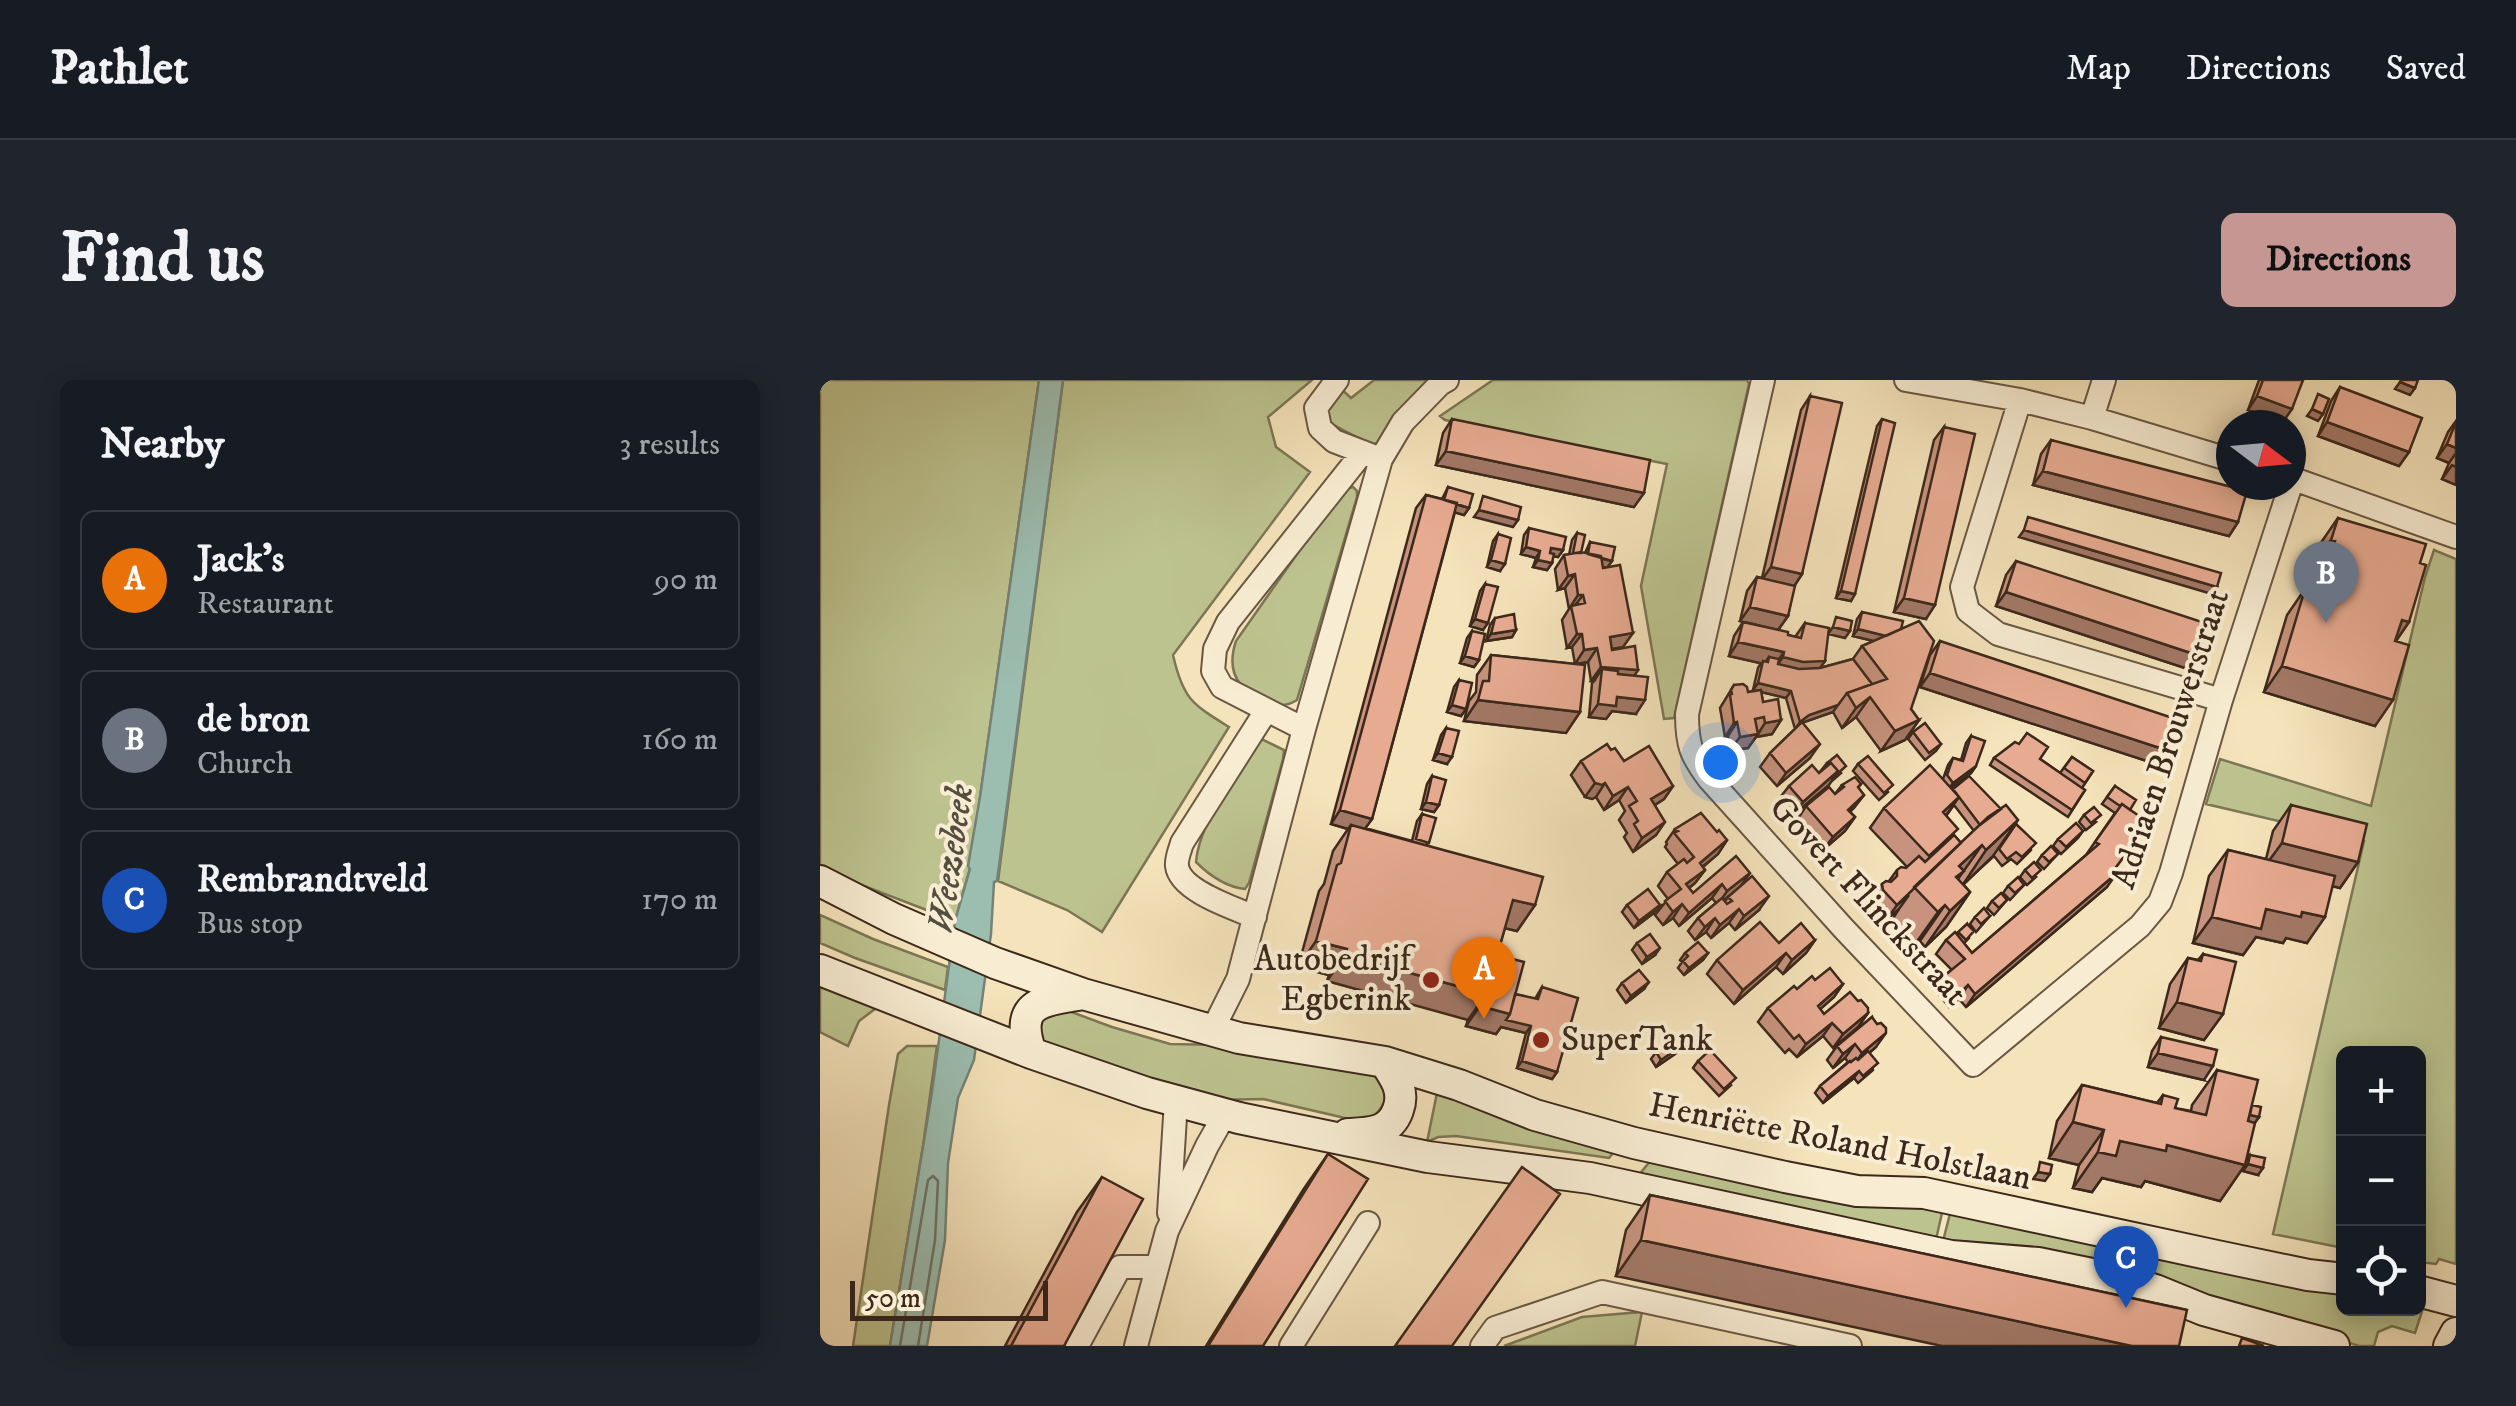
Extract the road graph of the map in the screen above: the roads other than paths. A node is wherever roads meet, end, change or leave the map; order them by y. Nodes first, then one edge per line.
1 (1338, 380) edge
2 (1447, 380) edge
3 (1763, 380) edge
4 (1906, 380) edge
5 (2104, 380) edge
6 (2020, 400) junction
7 (2092, 418) junction
8 (1372, 455) junction
9 (2216, 455) edge
10 (2306, 483) edge
11 (2285, 500) edge
12 (2456, 536) edge
13 (2221, 700) junction
14 (1266, 711) junction
15 (1304, 729) junction
16 (820, 881) edge
17 (1255, 916) junction
18 (820, 970) edge
19 (1084, 994) junction
20 (1225, 1034) junction
21 (1031, 1054) junction
22 (1385, 1062) junction
23 (1973, 1065) joint
24 (1176, 1101) junction
25 (1224, 1114) junction
26 (1320, 1136) junction
27 (1368, 1224) dead end
28 (1167, 1232) junction
29 (1157, 1267) junction
30 (2336, 1278) edge
31 (2426, 1293) edge
32 (2456, 1301) edge
33 (2456, 1334) edge
34 (1077, 1346) edge
35 (1136, 1346) edge
36 (1291, 1346) edge
37 (1482, 1346) edge
38 (1850, 1346) edge
39 (2334, 1346) edge
40 (2449, 1346) edge

1 - 8 street
2 - 8 street
3 - 23 street, Govert Flinckstraat
4 - 6 street
5 - 7 street
6 - 7 street
6 - 13 street
7 - 9 street
8 - 14 street
8 - 15 street
10 - 12 street
11 - 13 street, Adriaen Brouwerstraat
13 - 23 street, Adriaen Brouwerstraat
14 - 15 street
14 - 17 street
15 - 17 street
16 - 19 main road, Henriëtte Roland Holstlaan
17 - 20 street
18 - 21 main road
19 - 20 main road, Henriëtte Roland Holstlaan
19 - 21 main road
20 - 22 main road, Henriëtte Roland Holstlaan
21 - 24 main road
22 - 26 main road
22 - 30 main road, Henriëtte Roland Holstlaan
24 - 25 main road
24 - 28 street
25 - 26 main road
25 - 28 street
26 - 39 main road
27 - 36 street
28 - 29 street
29 - 34 street
29 - 35 street
31 - 32 main road
33 - 40 main road
37 - 38 street

